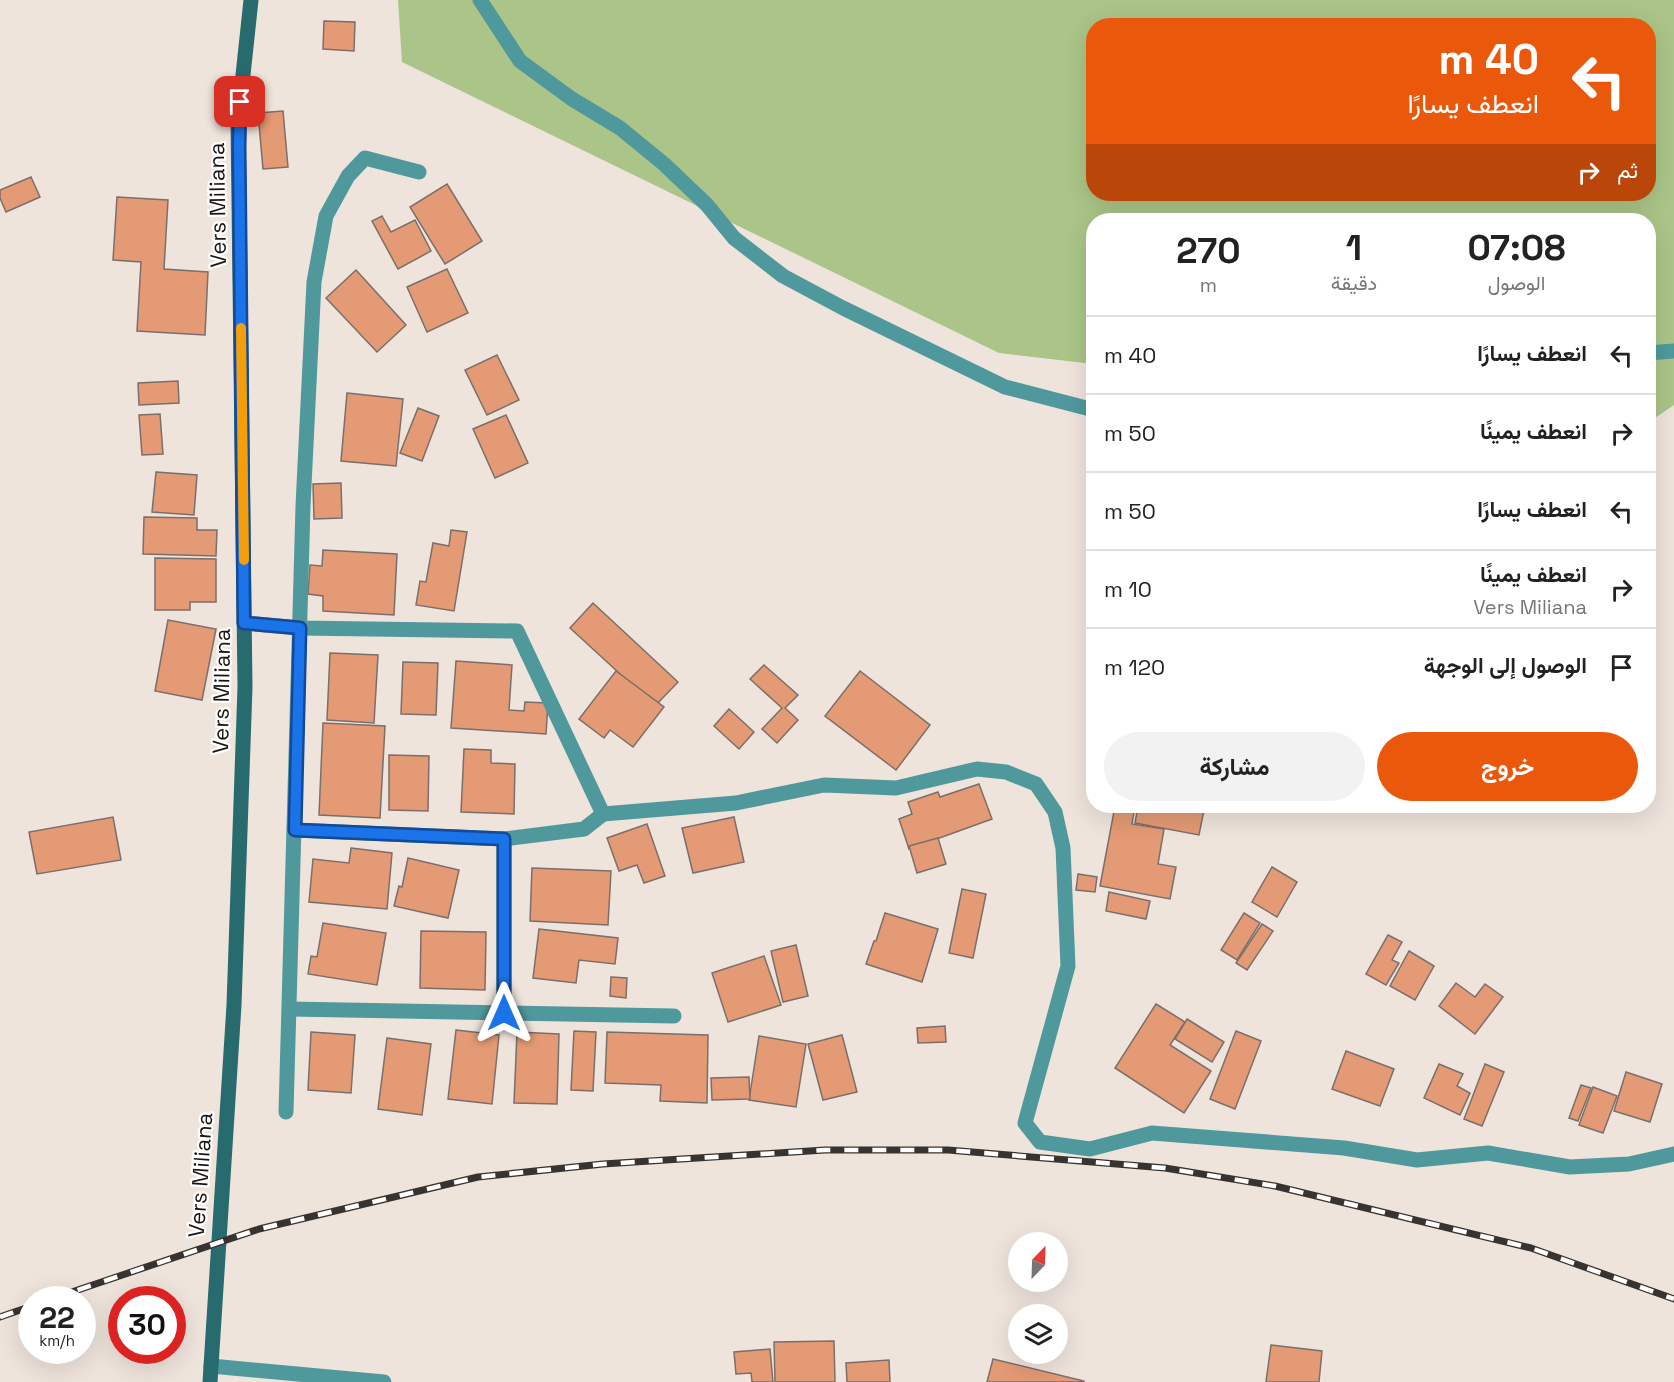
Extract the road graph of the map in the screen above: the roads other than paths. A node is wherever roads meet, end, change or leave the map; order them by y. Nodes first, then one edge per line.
1 (251, 0) edge
2 (480, 0) edge
3 (418, 172) dead end
4 (1674, 351) edge
5 (1656, 352) edge
6 (1086, 408) edge
7 (244, 623) junction
8 (300, 628) junction
9 (603, 814) junction
10 (295, 830) junction
11 (504, 839) junction
12 (290, 1009) junction
13 (504, 1013) junction
14 (674, 1016) dead end
15 (286, 1112) dead end
16 (1674, 1154) edge
17 (211, 1366) junction
18 (210, 1382) edge
19 (384, 1382) edge

1 - 7 main road, Vers Miliana
2 - 6 street
3 - 8 street
4 - 5 street
7 - 8 street
7 - 17 main road, Vers Miliana
8 - 9 street
8 - 10 street
9 - 11 street
9 - 16 street
10 - 11 street
10 - 12 street
11 - 13 street
12 - 13 street
12 - 15 street
13 - 14 street
17 - 18 main road, Vers Miliana
17 - 19 street

